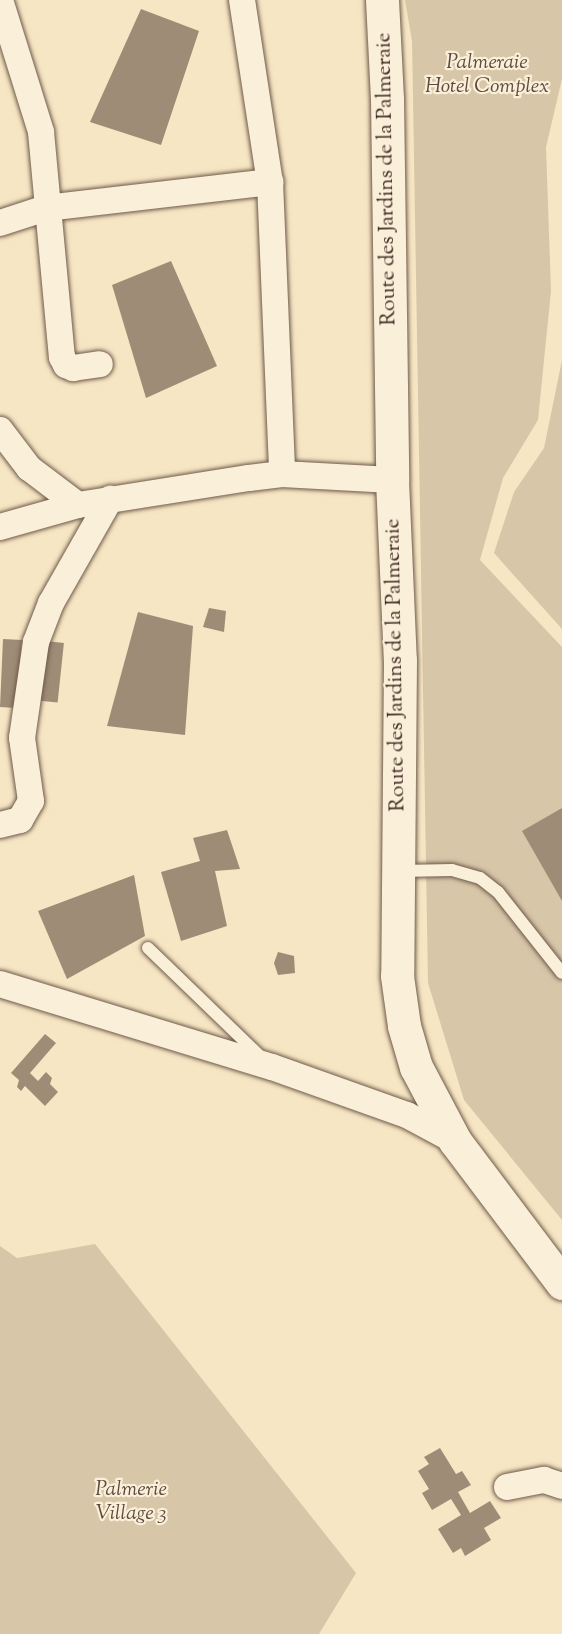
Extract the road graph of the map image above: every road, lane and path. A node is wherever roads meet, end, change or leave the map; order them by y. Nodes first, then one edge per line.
1 (0, 0) edge
2 (242, 0) edge
3 (382, 0) edge
4 (270, 182) junction
5 (46, 208) junction
6 (0, 223) edge
7 (100, 364) dead end
8 (0, 430) edge
9 (282, 474) junction
10 (392, 480) junction
11 (110, 499) junction
12 (78, 505) junction
13 (0, 527) edge
14 (0, 825) edge
15 (399, 871) junction
16 (148, 948) dead end
17 (562, 973) edge
18 (0, 984) edge
19 (272, 1067) junction
20 (455, 1141) junction
21 (562, 1282) edge
22 (562, 1486) edge
23 (507, 1487) dead end

1 - 5 street
2 - 4 street
3 - 10 street, Route des Jardins de la Palmeraie
4 - 5 street
4 - 9 street
5 - 6 street
5 - 7 street
8 - 12 street
9 - 10 street
9 - 11 street
10 - 15 street, Route des Jardins de la Palmeraie
11 - 12 street
11 - 14 street
12 - 13 street
15 - 17 lane
15 - 20 street, Route des Jardins de la Palmeraie
16 - 19 lane
18 - 19 street
19 - 20 street
20 - 21 street, Route des Jardins de la Palmeraie
22 - 23 street

